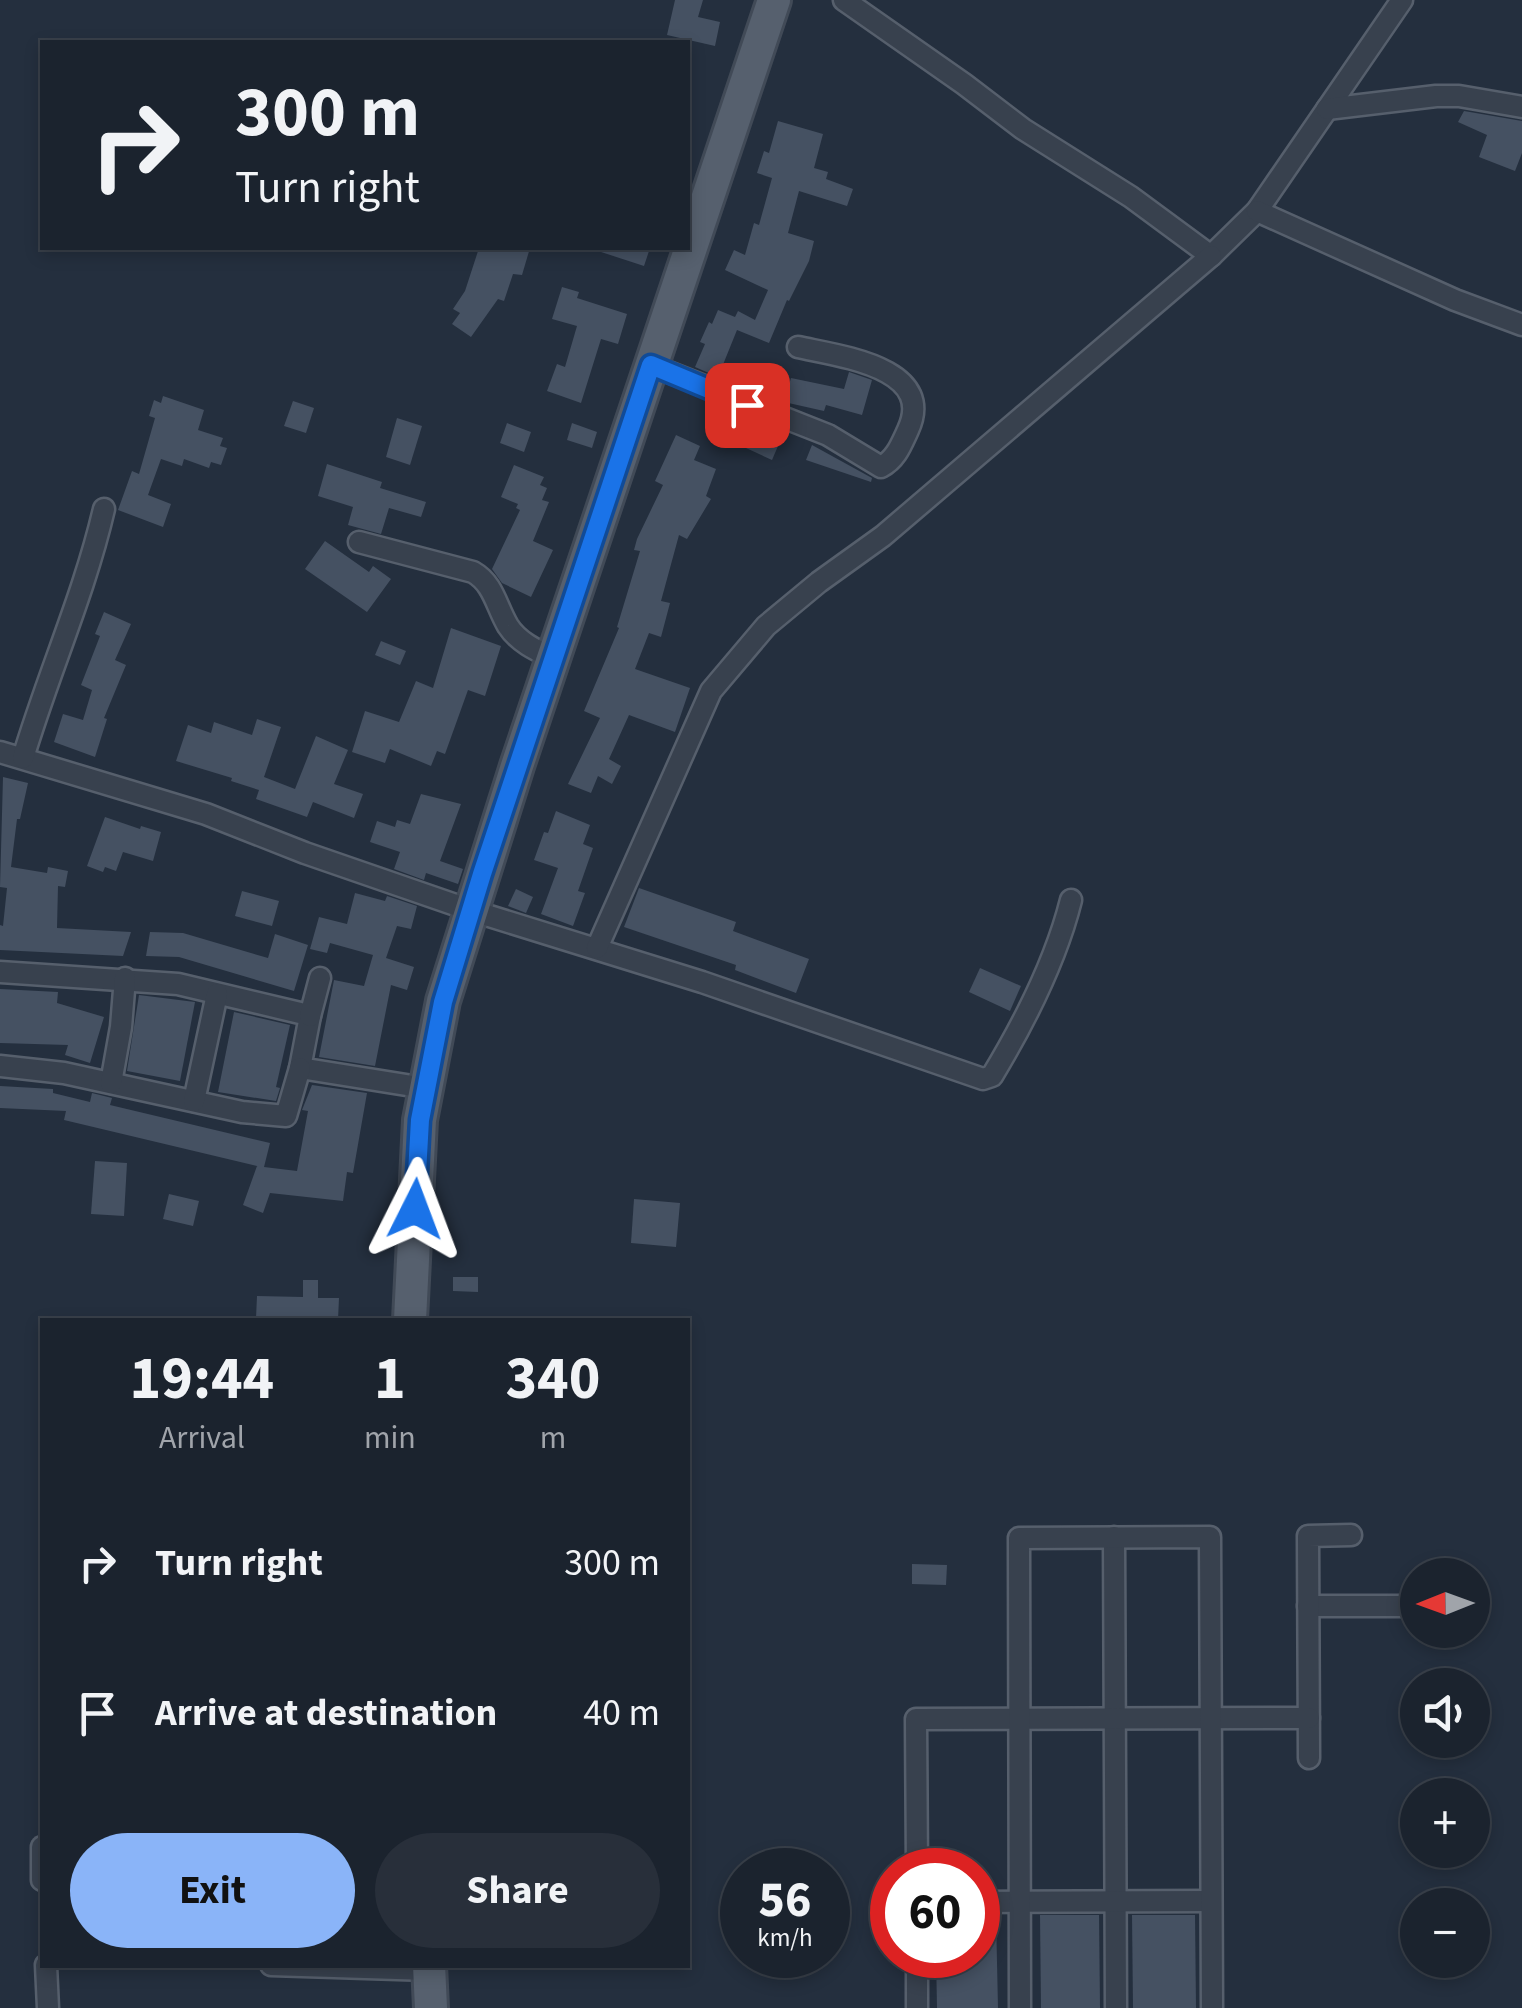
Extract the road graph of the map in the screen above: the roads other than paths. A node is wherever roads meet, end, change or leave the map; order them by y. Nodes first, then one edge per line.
1 (774, 0) edge
2 (844, 0) edge
3 (1402, 0) edge
4 (1522, 107) edge
5 (1327, 110) junction
6 (1257, 211) junction
7 (690, 249) edge
8 (690, 250) edge
9 (1210, 256) junction
10 (1522, 325) edge
11 (798, 347) dead end
12 (651, 365) junction
13 (104, 510) dead end
14 (360, 542) dead end
15 (555, 659) junction
16 (0, 752) edge
17 (23, 758) junction
18 (1071, 900) dead end
19 (470, 910) junction
20 (597, 948) junction
21 (0, 972) edge
22 (124, 978) junction
23 (320, 978) dead end
24 (216, 994) junction
25 (310, 1016) junction
26 (0, 1066) edge
27 (300, 1068) junction
28 (111, 1082) junction
29 (426, 1088) junction
30 (194, 1101) junction
31 (410, 1318) edge
32 (1350, 1536) dead end
33 (1114, 1537) junction
34 (1308, 1606) junction
35 (1400, 1606) edge
36 (1020, 1718) junction
37 (1115, 1718) junction
38 (1210, 1718) junction
39 (1309, 1718) junction
40 (1309, 1758) dead end
41 (917, 1848) edge
42 (1212, 1901) junction
43 (1000, 1902) edge
44 (1020, 1902) junction
45 (1116, 1902) junction
46 (46, 1968) edge
47 (429, 1968) edge
48 (917, 1978) edge
49 (48, 2008) edge
50 (431, 2008) edge
51 (917, 2008) edge
52 (1020, 2008) edge
53 (1116, 2008) edge
54 (1212, 2008) edge

1 - 7 main road
2 - 9 street
3 - 5 street
4 - 5 street
5 - 6 street
6 - 9 street
6 - 10 street
8 - 12 main road
9 - 20 street
11 - 12 street
12 - 15 main road
13 - 17 street
14 - 15 street
15 - 19 main road
16 - 17 street
17 - 19 street
18 - 20 street
19 - 20 street
19 - 29 main road
21 - 22 street
22 - 24 street
22 - 28 street
23 - 25 street
24 - 25 street
24 - 30 street
25 - 27 street
26 - 28 street
27 - 29 street
27 - 30 street
28 - 30 street
29 - 31 main road
32 - 34 street
33 - 36 street
33 - 37 street
33 - 38 street
34 - 35 street
34 - 39 street
36 - 37 street
36 - 41 street
36 - 44 street
37 - 38 street
37 - 45 street
38 - 39 street
38 - 42 street
39 - 40 street
42 - 45 street
42 - 54 street
43 - 44 street
44 - 45 street
44 - 52 street
45 - 53 street
46 - 49 street
47 - 50 main road
48 - 51 street

